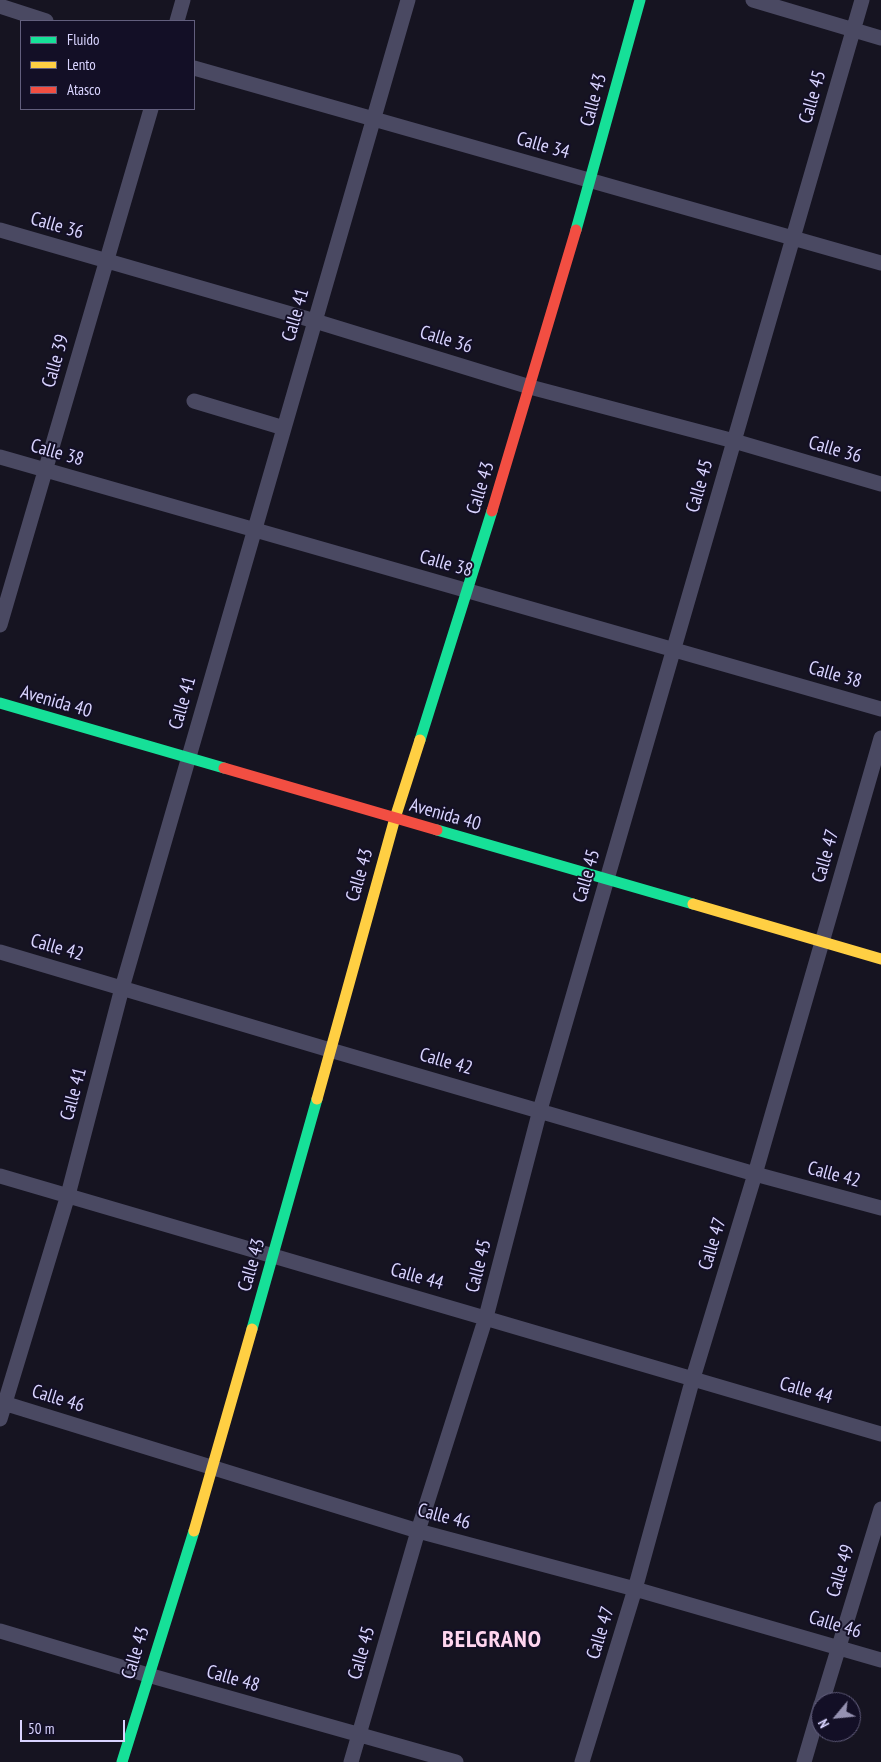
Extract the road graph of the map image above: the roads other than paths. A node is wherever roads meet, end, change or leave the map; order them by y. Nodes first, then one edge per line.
1 (183, 0) edge
2 (408, 0) edge
3 (640, 0) edge
4 (753, 0) edge
5 (862, 0) edge
6 (0, 6) edge
7 (43, 20) edge
8 (177, 20) edge
9 (853, 30) junction
10 (881, 38) edge
11 (195, 68) edge
12 (151, 110) edge
13 (374, 119) junction
14 (590, 181) junction
15 (0, 230) edge
16 (793, 238) junction
17 (106, 261) junction
18 (881, 263) edge
19 (315, 321) junction
20 (530, 387) junction
21 (194, 401) dead end
22 (284, 428) junction
23 (734, 441) junction
24 (0, 457) edge
25 (45, 470) junction
26 (881, 484) edge
27 (254, 530) junction
28 (468, 591) junction
29 (0, 625) edge
30 (673, 650) junction
31 (0, 703) edge
32 (881, 709) edge
33 (881, 738) edge
34 (188, 758) junction
35 (394, 818) junction
36 (607, 880) junction
37 (822, 942) junction
38 (0, 952) edge
39 (881, 959) edge
40 (122, 988) junction
41 (330, 1050) junction
42 (540, 1110) junction
43 (755, 1174) junction
44 (0, 1176) edge
45 (68, 1195) junction
46 (881, 1208) edge
47 (273, 1256) junction
48 (486, 1317) junction
49 (693, 1378) junction
50 (2, 1403) edge
51 (0, 1419) edge
52 (881, 1434) edge
53 (213, 1468) junction
54 (881, 1509) edge
55 (418, 1530) junction
56 (635, 1589) junction
57 (0, 1631) edge
58 (838, 1646) junction
59 (881, 1660) edge
60 (148, 1675) junction
61 (824, 1692) edge
62 (359, 1735) junction
63 (811, 1738) edge
64 (122, 1762) edge
65 (351, 1762) edge
66 (456, 1762) edge
67 (582, 1762) edge
68 (804, 1762) edge

1 - 8 street
2 - 13 street, Calle 41
3 - 14 street, Calle 43
4 - 9 street
5 - 9 street, Calle 45
6 - 7 street
9 - 10 street
9 - 16 street, Calle 45
11 - 13 street, Calle 34
12 - 17 street, Calle 39
13 - 14 street, Calle 34
13 - 19 street, Calle 41
14 - 16 street, Calle 34
14 - 20 street, Calle 43
15 - 17 street, Calle 36
16 - 18 street, Calle 34
16 - 23 street, Calle 45
17 - 19 street, Calle 36
17 - 25 street, Calle 39
19 - 20 street, Calle 36
19 - 22 street, Calle 41
20 - 23 street, Calle 36
20 - 28 street, Calle 43
21 - 22 street
22 - 27 street, Calle 41
23 - 26 street, Calle 36
23 - 30 street, Calle 45
24 - 25 street, Calle 38
25 - 27 street, Calle 38
25 - 29 street, Calle 39
27 - 28 street, Calle 38
27 - 34 street, Calle 41
28 - 30 street, Calle 38
28 - 35 street, Calle 43
30 - 32 street, Calle 38
30 - 36 street, Calle 45
31 - 34 street, Avenida 40
33 - 37 street, Calle 47
34 - 35 street, Avenida 40
34 - 40 street, Calle 41
35 - 36 street, Avenida 40
35 - 41 street, Calle 43
36 - 37 street, Avenida 40
36 - 42 street, Calle 45
37 - 39 street, Avenida 40
37 - 43 street, Calle 47
38 - 40 street, Calle 42
40 - 41 street, Calle 42
40 - 45 street, Calle 41
41 - 42 street, Calle 42
41 - 47 street, Calle 43
42 - 43 street, Calle 42
42 - 48 street, Calle 45
43 - 46 street, Calle 42
43 - 49 street, Calle 47
44 - 45 street, Calle 44
45 - 47 street, Calle 44
45 - 50 street, Calle 41
47 - 48 street, Calle 44
47 - 53 street, Calle 43
48 - 49 street, Calle 44
48 - 55 street, Calle 45
49 - 52 street, Calle 44
49 - 56 street, Calle 47
50 - 51 street, Calle 41
50 - 53 street, Calle 46
53 - 55 street, Calle 46
53 - 60 street, Calle 43
54 - 58 street, Calle 49
55 - 56 street, Calle 46
55 - 62 street, Calle 45
56 - 58 street, Calle 46
56 - 67 street, Calle 47
57 - 60 street, Calle 48
58 - 59 street, Calle 46
58 - 61 street, Calle 49
60 - 62 street, Calle 48
60 - 64 street, Calle 43
62 - 65 street, Calle 45
62 - 66 street, Calle 48
63 - 68 street, Calle 49

